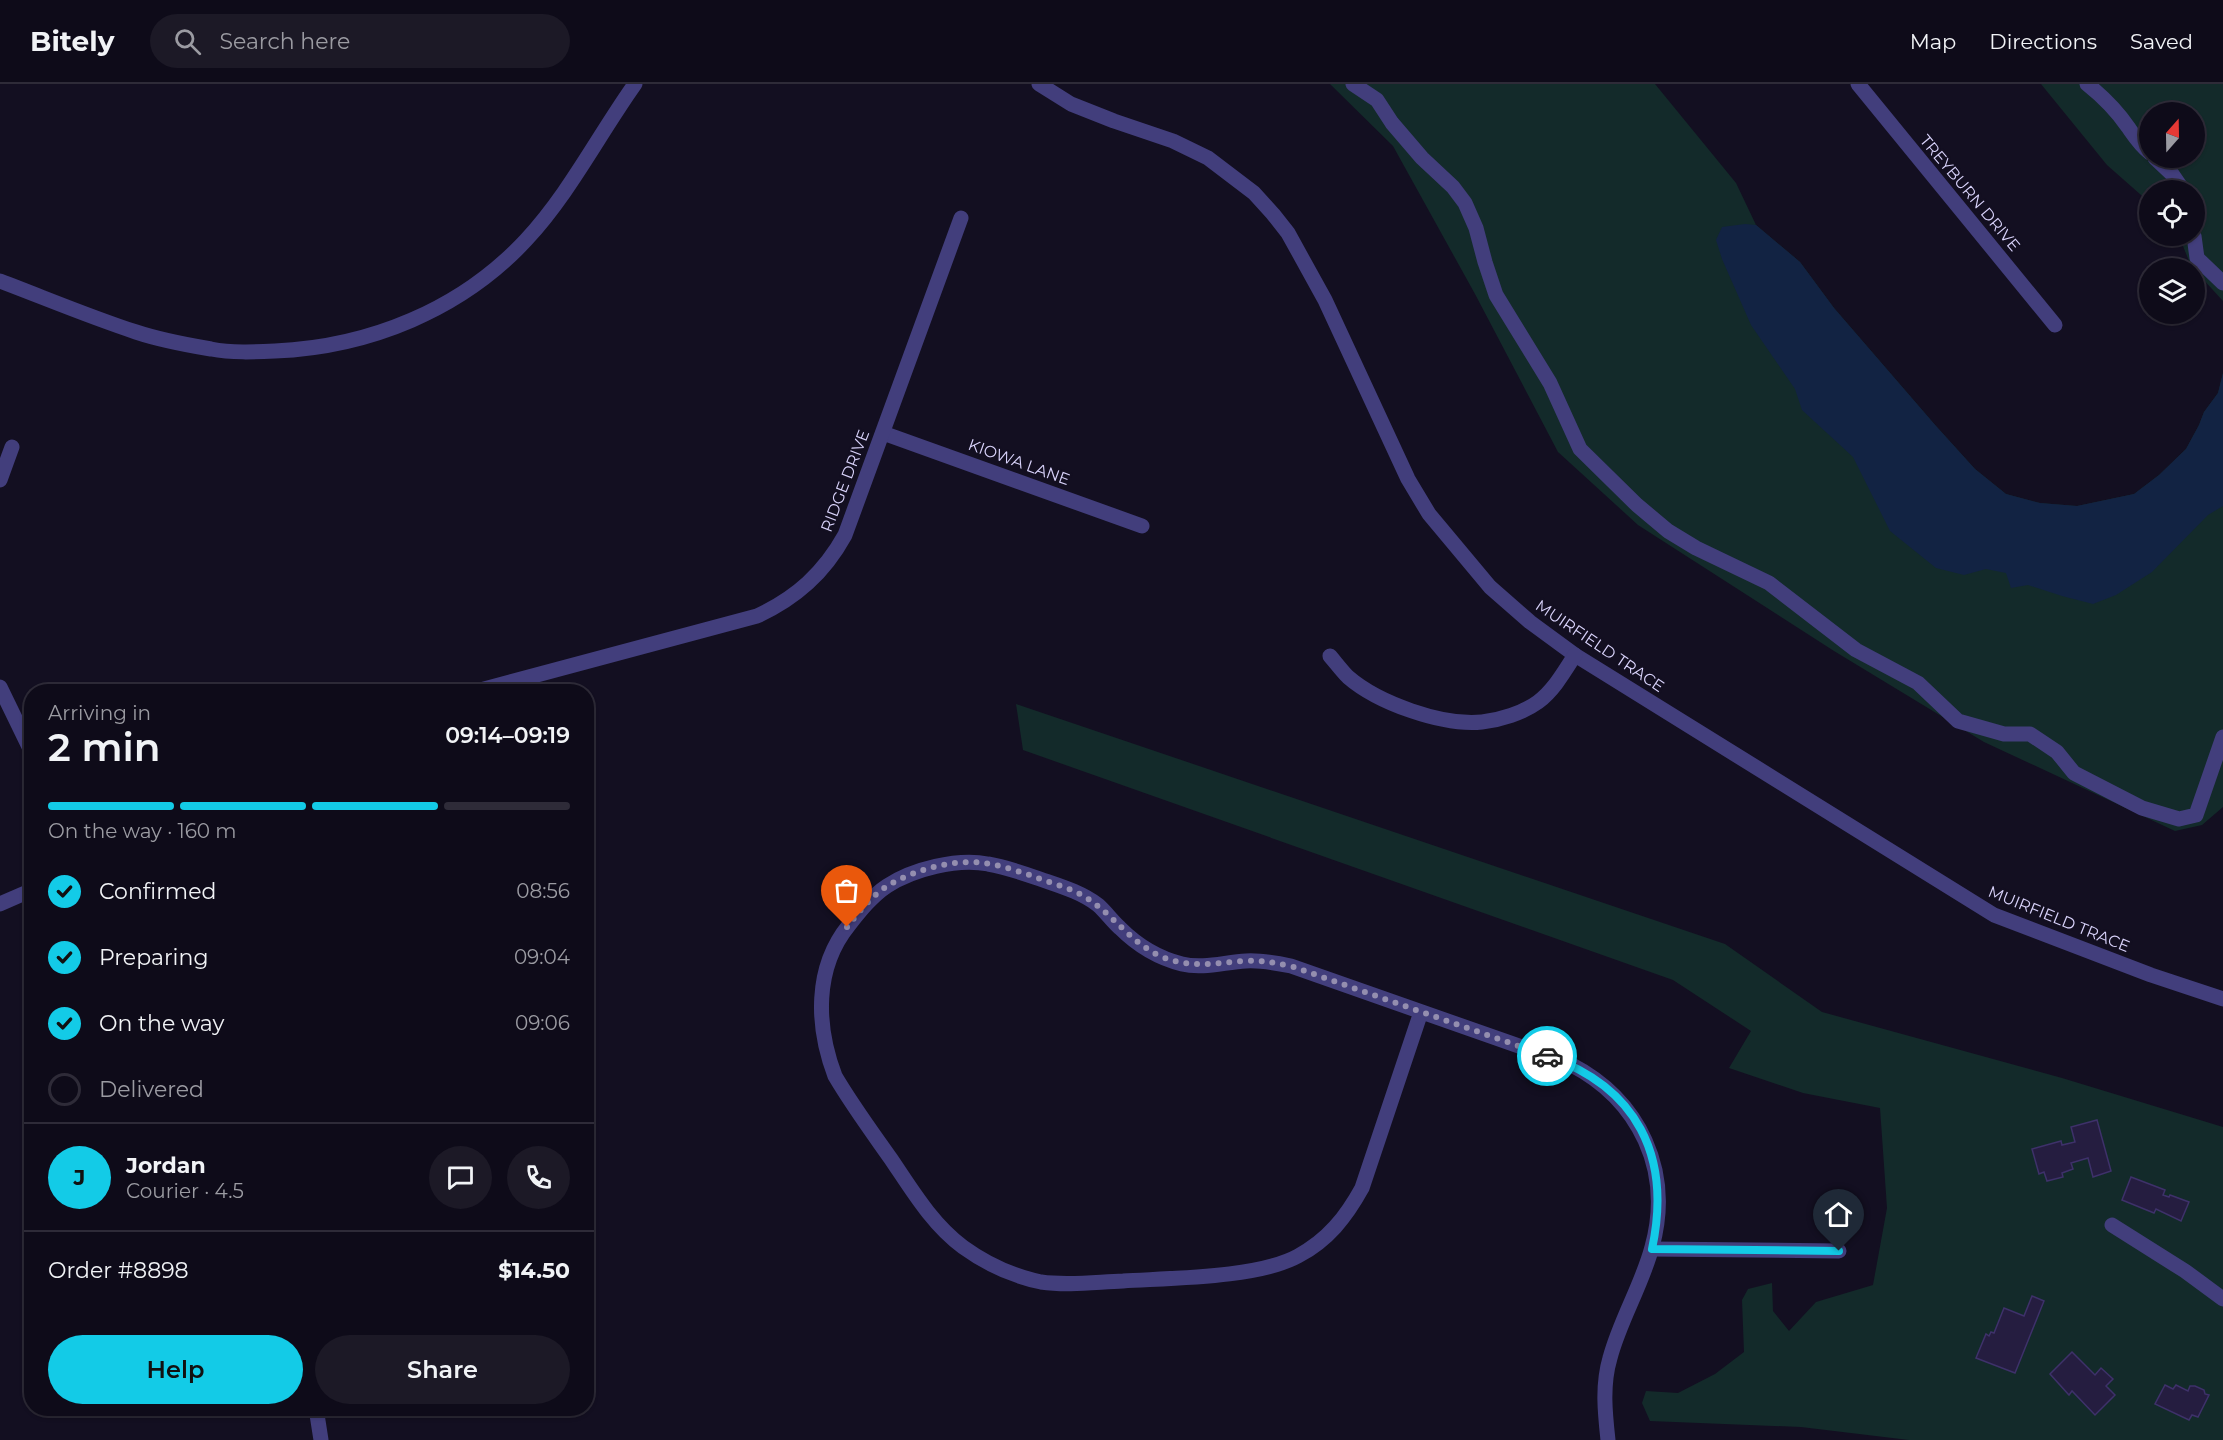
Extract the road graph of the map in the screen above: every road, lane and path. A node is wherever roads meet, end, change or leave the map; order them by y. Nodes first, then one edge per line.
1 (635, 84) edge
2 (1039, 84) edge
3 (1353, 84) edge
4 (1858, 84) edge
5 (2087, 84) edge
6 (2139, 145) edge
7 (2166, 168) edge
8 (2176, 180) edge
9 (961, 218) dead end
10 (2195, 246) edge
11 (0, 281) edge
12 (2223, 283) edge
13 (2055, 325) dead end
14 (883, 433) junction
15 (12, 447) dead end
16 (0, 480) edge
17 (1142, 526) dead end
18 (1575, 655) junction
19 (1330, 656) dead end
20 (503, 684) edge
21 (0, 687) edge
22 (24, 736) edge
23 (2223, 737) edge
24 (24, 894) edge
25 (0, 904) edge
26 (2223, 999) edge
27 (1420, 1012) junction
28 (2112, 1225) dead end
29 (1652, 1249) junction
30 (1839, 1251) dead end
31 (2223, 1299) edge
32 (317, 1416) edge
33 (321, 1440) edge
34 (1608, 1440) edge

1 - 11 street
2 - 18 street, MUIRFIELD TRACE
3 - 23 street
4 - 13 street, TREYBURN DRIVE
5 - 6 street
7 - 8 street
9 - 14 street, RIDGE DRIVE
10 - 12 street
14 - 17 street, KIOWA LANE
14 - 20 street, RIDGE DRIVE
15 - 16 street
18 - 19 street
18 - 26 street, MUIRFIELD TRACE
21 - 22 street
24 - 25 street
27 - 27 street
27 - 29 street
28 - 31 street
29 - 30 street
29 - 34 street
32 - 33 street

